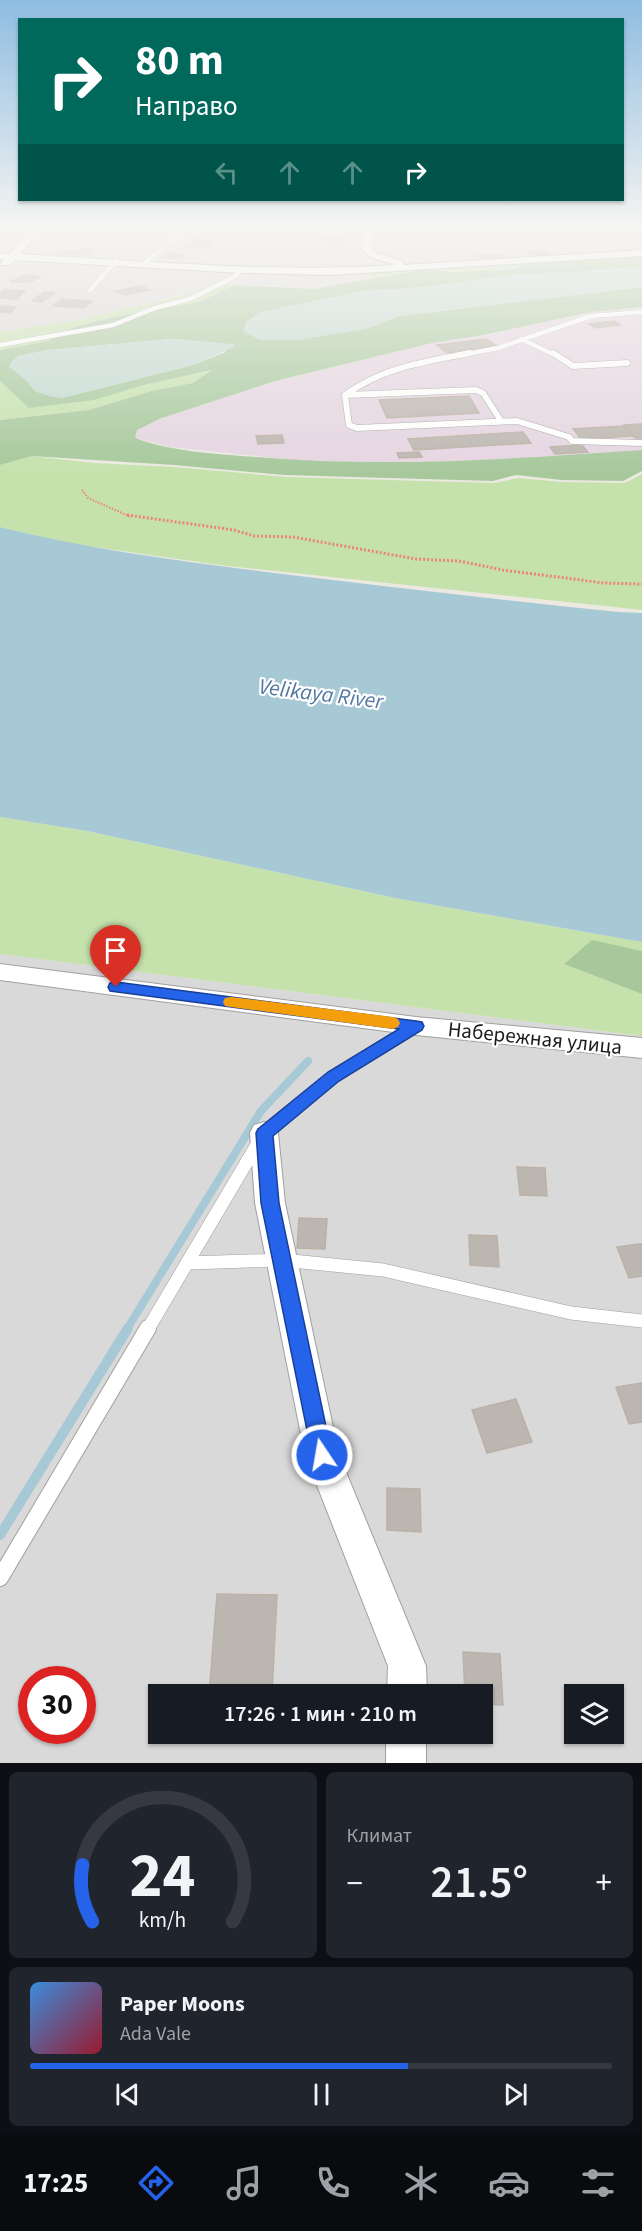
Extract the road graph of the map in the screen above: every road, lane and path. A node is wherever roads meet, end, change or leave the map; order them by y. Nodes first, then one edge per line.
1 (152, 309) edge
2 (642, 312) edge
3 (520, 339) junction
4 (0, 345) edge
5 (627, 363) dead end
6 (345, 396) junction
7 (501, 421) junction
8 (642, 443) edge
9 (82, 490) dead end
10 (642, 584) edge
11 (0, 972) edge
12 (416, 1026) junction
13 (642, 1048) edge
14 (264, 1133) junction
15 (282, 1260) junction
16 (188, 1263) junction
17 (642, 1321) edge
18 (0, 1578) edge
19 (407, 1684) edge
20 (406, 1744) edge
21 (406, 1763) edge

1 - 4 lane
2 - 3 lane
3 - 5 lane
3 - 6 lane
6 - 7 lane
6 - 7 lane
7 - 8 lane
9 - 10 path
11 - 12 street, Набережная улица
12 - 13 street, Набережная улица
12 - 14 lane
14 - 15 street
14 - 16 lane
15 - 16 lane
15 - 17 lane
15 - 19 street
16 - 18 lane
20 - 21 street

